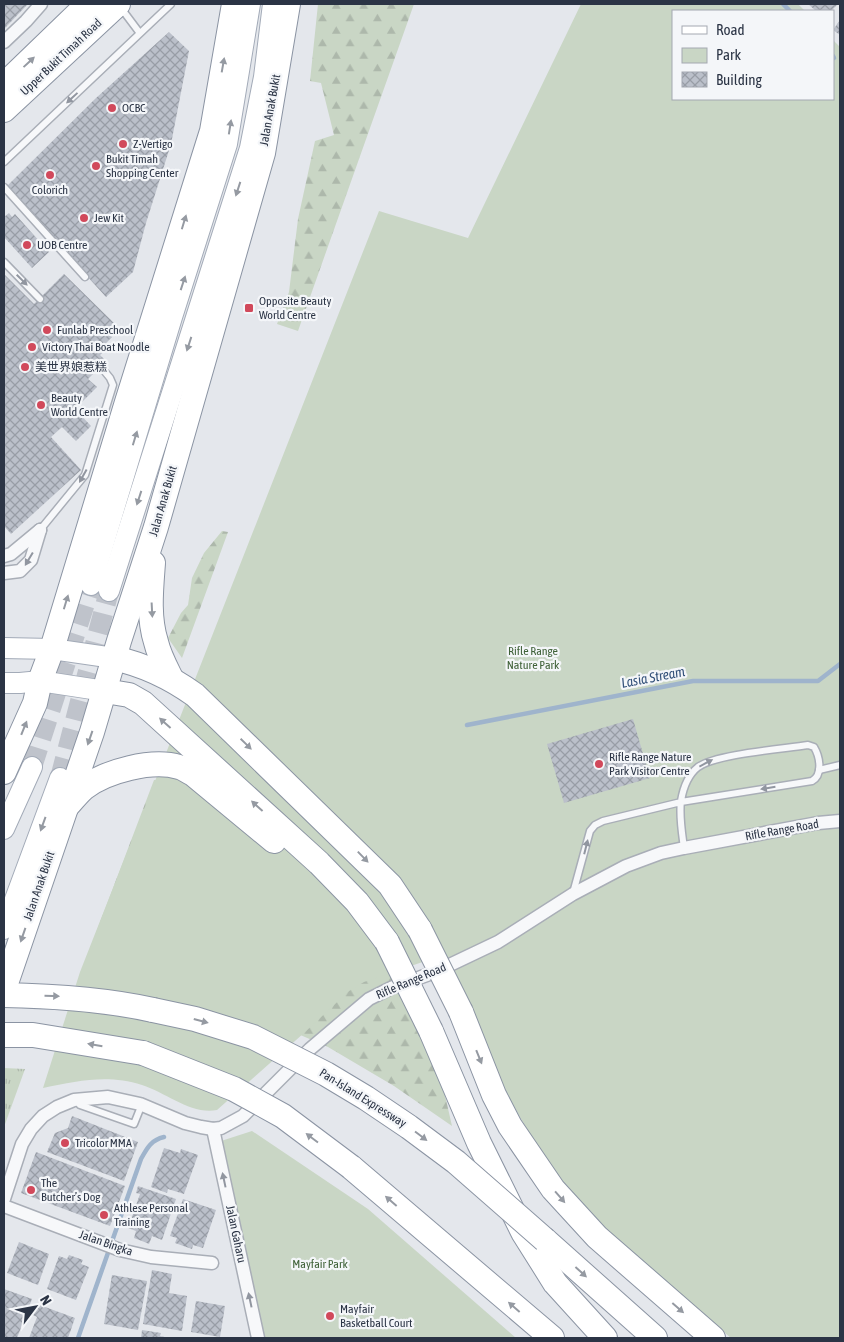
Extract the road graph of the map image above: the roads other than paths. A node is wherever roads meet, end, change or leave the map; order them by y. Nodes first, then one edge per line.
1 (42, 4) edge
2 (88, 4) edge
3 (118, 4) edge
4 (171, 4) edge
5 (250, 4) edge
6 (273, 4) edge
7 (288, 4) edge
8 (232, 9) edge
9 (139, 32) junction
10 (4, 42) edge
11 (4, 85) edge
12 (4, 110) edge
13 (4, 162) edge
14 (4, 187) edge
15 (4, 262) edge
16 (85, 277) dead end
17 (40, 298) dead end
18 (100, 367) dead end
19 (156, 527) junction
20 (40, 530) junction
21 (4, 556) edge
22 (4, 573) edge
23 (4, 648) edge
24 (52, 649) junction
25 (114, 658) junction
26 (171, 678) junction
27 (40, 681) junction
28 (4, 682) edge
29 (105, 691) junction
30 (840, 765) edge
31 (32, 766) tunnel mouth
32 (819, 770) junction
33 (4, 772) edge
34 (60, 778) tunnel mouth
35 (681, 802) junction
36 (67, 806) junction
37 (840, 821) edge
38 (4, 829) edge
39 (684, 848) junction
40 (319, 863) junction
41 (573, 894) junction
42 (4, 928) edge
43 (4, 989) edge
44 (4, 995) edge
45 (4, 1036) edge
46 (83, 1103) junction
47 (142, 1104) junction
48 (213, 1129) junction
49 (4, 1199) edge
50 (4, 1206) edge
51 (212, 1264) dead end
52 (258, 1338) edge
53 (552, 1338) edge
54 (605, 1338) edge
55 (655, 1338) edge
56 (713, 1338) edge

1 - 10 street
11 -> 2 highway, Upper Bukit Timah Road
3 - 9 lane
3 - 12 highway, Upper Bukit Timah Road
4 - 9 lane
6 -> 5 main road, Jalan Anak Bukit
7 - 19 highway, Jalan Anak Bukit
24 -> 8 highway
9 -> 13 lane
14 - 16 lane
15 -> 17 lane
18 -> 20 lane
19 - 25 highway, Jalan Anak Bukit
19 -> 26 highway
20 - 21 street
20 -> 22 street
23 - 24 main road
24 - 25 main road
24 - 27 highway
25 - 26 highway
25 - 29 highway, Jalan Anak Bukit
26 -> 56 highway, bridge
27 - 28 main road
27 - 29 main road
33 -> 27 highway
29 -> 36 highway, Jalan Anak Bukit
40 -> 29 highway
30 - 32 lane
31 - 38 main road
32 -> 35 lane
35 -> 32 lane
34 -> 42 main road, Jalan Anak Bukit
35 - 39 lane
41 -> 35 lane
36 - 40 highway
36 -> 43 highway, Jalan Anak Bukit
37 - 39 street, Rifle Range Road
39 - 41 street, Rifle Range Road
40 - 54 highway, bridge
41 - 48 street, Rifle Range Road
44 -> 55 highway, Pan-Island Expressway, bridge
53 -> 45 highway, bridge
46 - 47 street
46 - 47 lane
46 - 49 street
47 - 48 street
52 -> 48 street, Jalan Gaharu
50 - 51 street, Jalan Bingka

